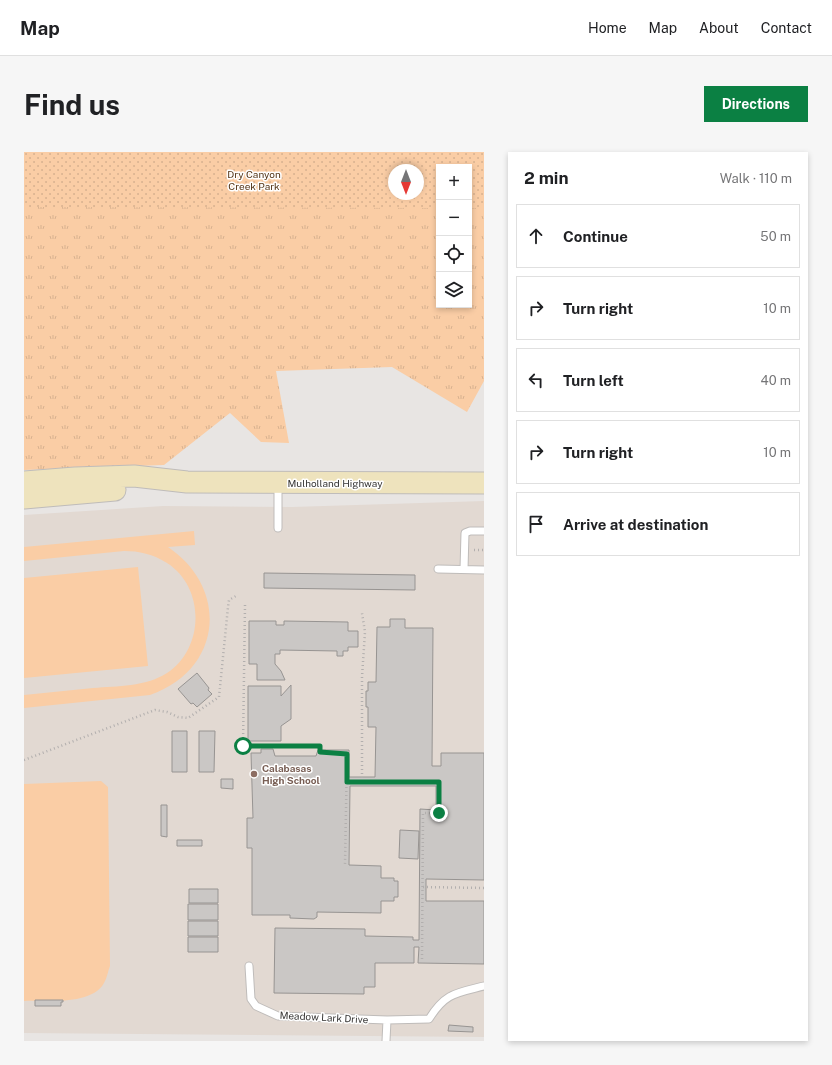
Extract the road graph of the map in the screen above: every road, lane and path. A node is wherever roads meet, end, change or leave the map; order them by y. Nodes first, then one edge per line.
1 (24, 482) edge
2 (187, 482) junction
3 (278, 483) junction
4 (484, 483) edge
5 (24, 498) edge
6 (278, 528) dead end
7 (484, 531) edge
8 (473, 550) dead end
9 (484, 550) edge
10 (438, 568) dead end
11 (464, 569) junction
12 (484, 570) edge
13 (236, 596) dead end
14 (245, 605) dead end
15 (362, 613) dead end
16 (24, 760) edge
17 (347, 782) junction
18 (362, 782) junction
19 (346, 864) dead end
20 (423, 887) junction
21 (484, 888) edge
22 (422, 959) dead end
23 (249, 966) dead end
24 (484, 986) edge
25 (387, 1020) junction
26 (386, 1041) edge

1 - 2 main road, Mulholland Highway
2 - 3 main road, Mulholland Highway
2 - 5 main road, Mulholland Highway
3 - 4 main road, Mulholland Highway
3 - 6 lane
7 - 11 lane
8 - 9 path
10 - 11 lane
11 - 12 lane
13 - 16 path
14 - 17 path
15 - 18 path
17 - 18 path
17 - 19 path
18 - 20 path
20 - 21 path
20 - 22 path
23 - 25 lane, Meadow Lark Drive
24 - 25 lane, Meadow Lark Drive
25 - 26 lane

